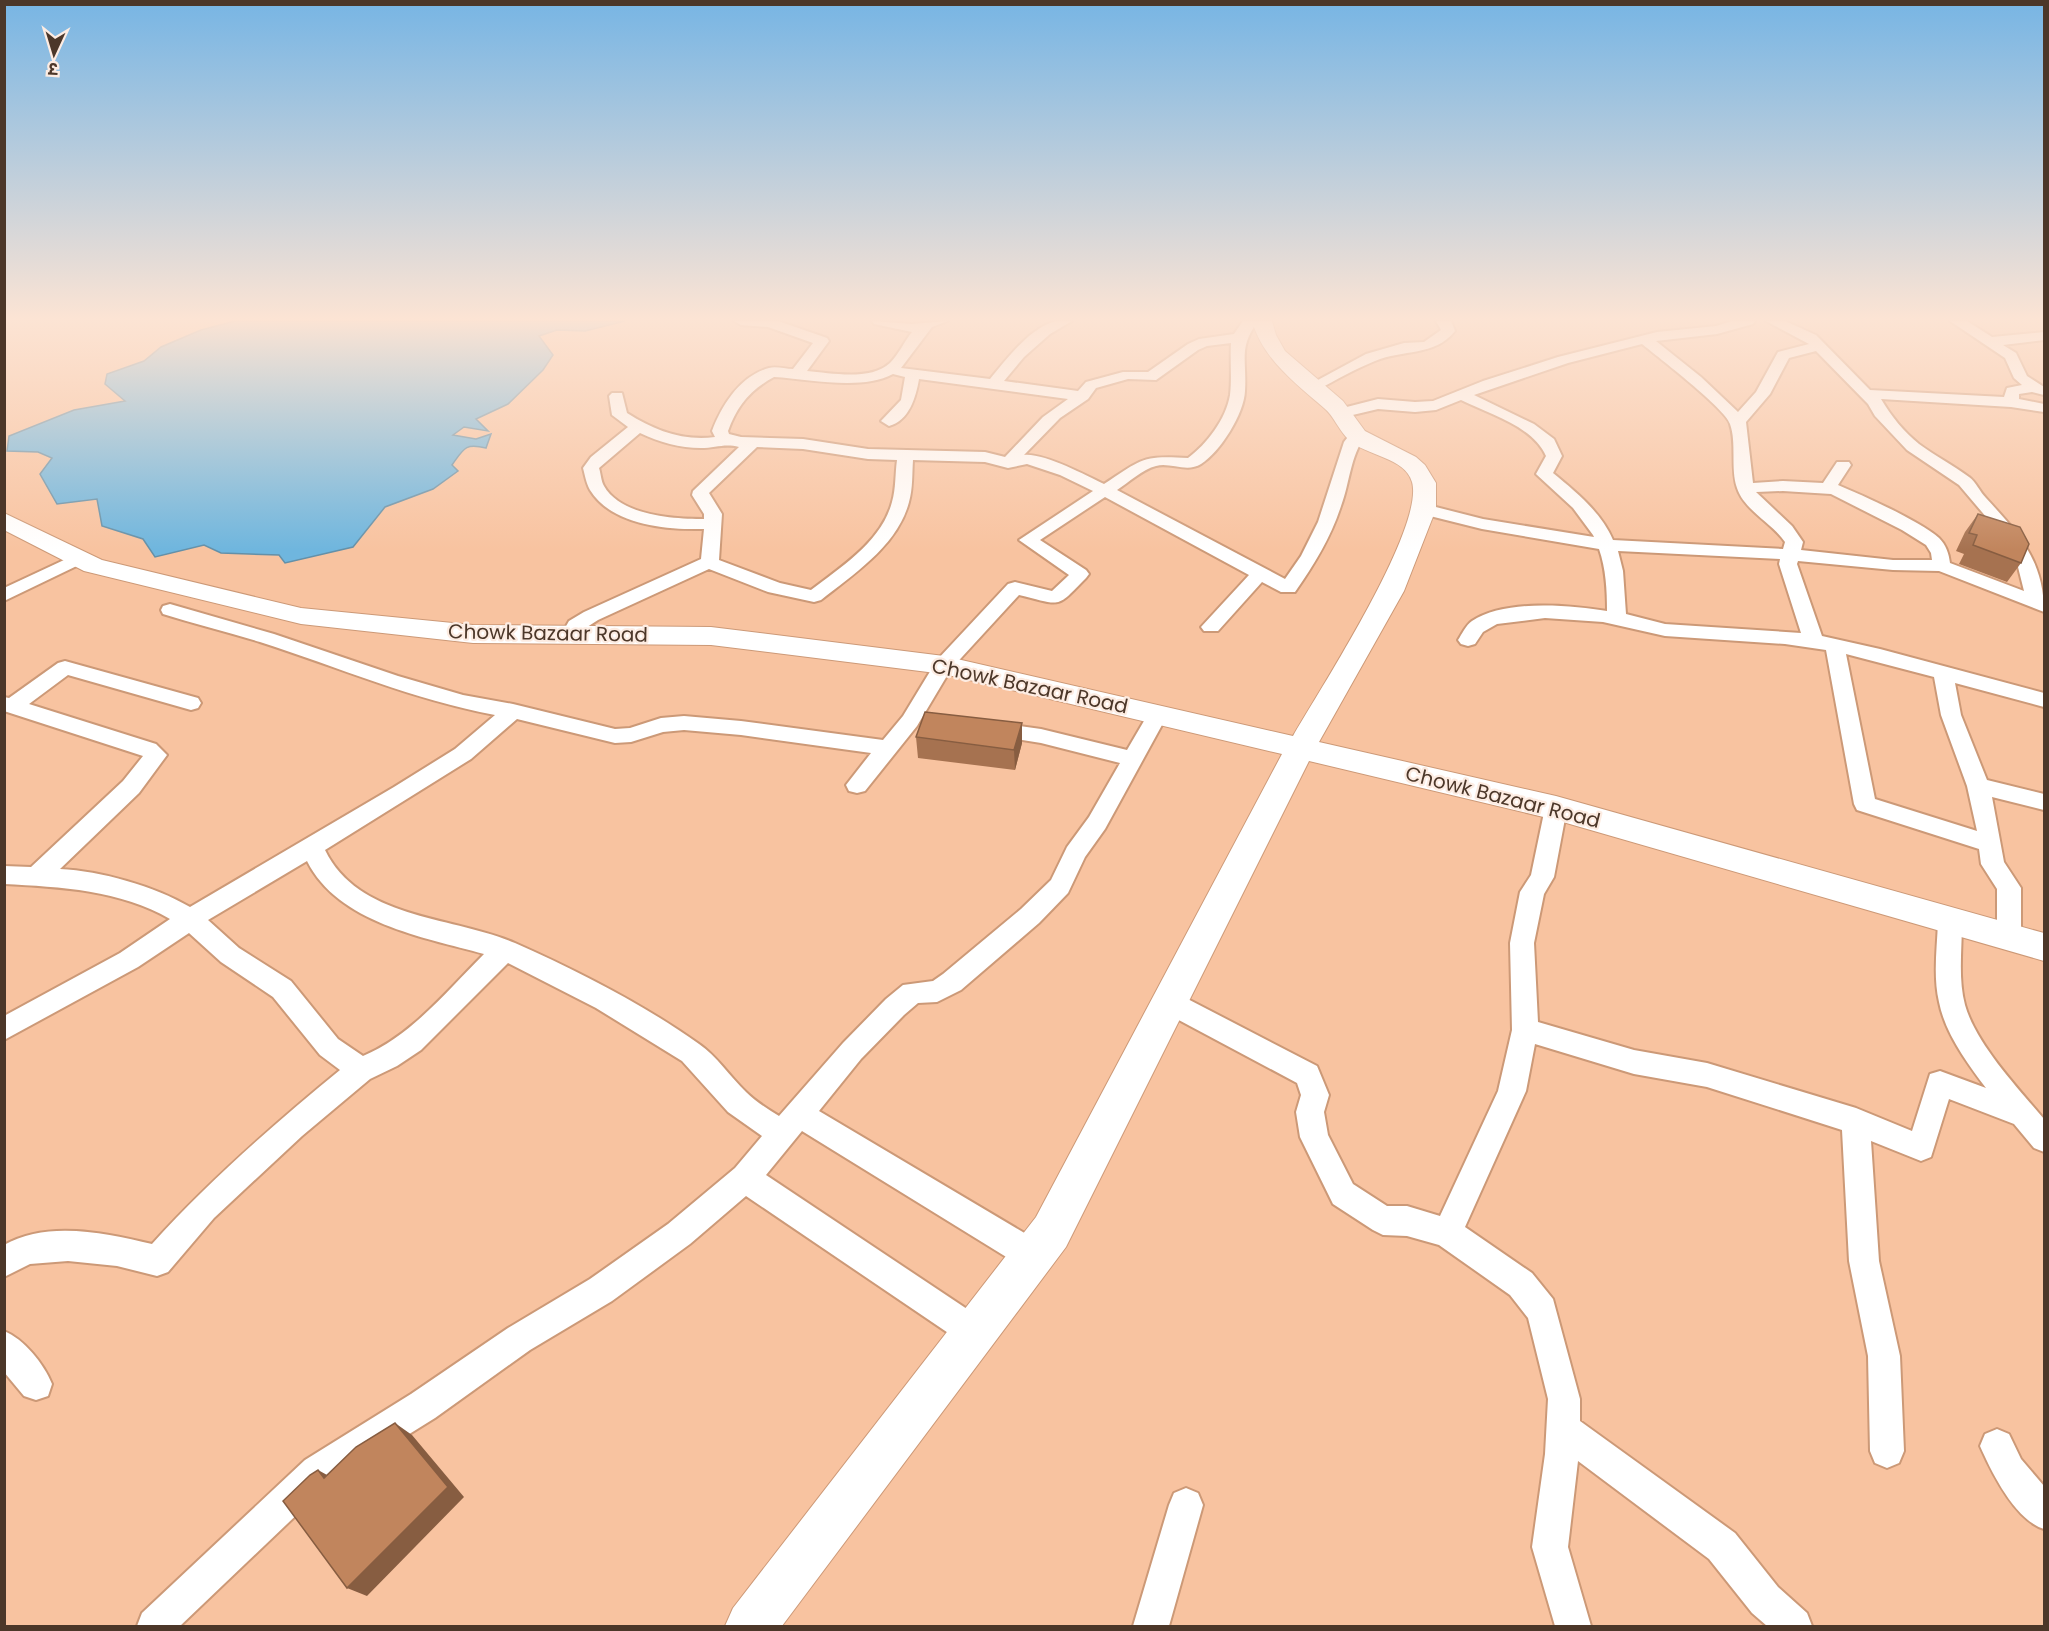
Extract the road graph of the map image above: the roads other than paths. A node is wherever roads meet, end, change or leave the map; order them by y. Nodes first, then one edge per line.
1 (617, 397) edge
2 (740, 397) edge
3 (909, 397) edge
4 (1081, 397) edge
5 (1237, 397) edge
6 (1324, 397) edge
7 (1457, 397) edge
8 (1466, 397) edge
9 (1714, 397) edge
10 (1759, 397) edge
11 (1870, 397) edge
12 (1922, 397) edge
13 (2011, 397) edge
14 (2011, 402) junction
15 (2044, 408) edge
16 (1340, 413) junction
17 (890, 421) dead end
18 (1738, 421) junction
19 (637, 428) junction
20 (1358, 436) junction
21 (728, 439) junction
22 (753, 442) junction
23 (904, 455) junction
24 (1008, 463) junction
25 (1843, 465) dead end
26 (1744, 488) junction
27 (1828, 488) junction
28 (1106, 491) junction
29 (1425, 509) junction
30 (4, 520) edge
31 (713, 524) junction
32 (1608, 545) junction
33 (1790, 556) junction
34 (79, 558) junction
35 (709, 562) junction
36 (1941, 566) junction
37 (1260, 574) junction
38 (4, 595) edge
39 (2039, 603) edge
40 (170, 610) dead end
41 (1617, 618) junction
42 (1211, 627) dead end
43 (571, 635) junction
44 (1468, 640) dead end
45 (1813, 641) junction
46 (1835, 645) junction
47 (944, 665) junction
48 (1943, 674) junction
49 (2044, 700) edge
50 (191, 704) dead end
51 (8, 705) edge
52 (513, 711) junction
53 (1158, 714) junction
54 (910, 721) junction
55 (931, 723) edge
56 (974, 726) edge
57 (1301, 747) junction
58 (888, 748) junction
59 (1134, 759) junction
60 (857, 785) dead end
61 (1978, 786) junction
62 (2044, 802) edge
63 (1556, 808) junction
64 (1991, 844) junction
65 (312, 847) junction
66 (4, 875) edge
67 (37, 876) junction
68 (190, 919) junction
69 (1950, 922) junction
70 (2009, 938) junction
71 (2044, 947) edge
72 (505, 950) junction
73 (1169, 1002) junction
74 (4, 1029) edge
75 (1525, 1030) junction
76 (360, 1070) junction
77 (2022, 1114) junction
78 (1856, 1121) junction
79 (789, 1123) junction
80 (2044, 1139) edge
81 (745, 1178) junction
82 (1447, 1233) junction
83 (1032, 1256) junction
84 (4, 1262) edge
85 (974, 1332) junction
86 (4, 1347) edge
87 (36, 1384) dead end
88 (1563, 1430) junction
89 (1997, 1446) dead end
90 (1887, 1451) dead end
91 (1186, 1505) dead end
92 (2044, 1512) edge
93 (155, 1626) edge
94 (751, 1626) edge
95 (1152, 1626) edge
96 (1573, 1626) edge
97 (1794, 1626) edge

1 - 19 street
2 - 21 street
3 - 17 street
4 - 24 street
5 - 28 street
6 - 16 main road
7 - 16 street
8 - 32 street
9 - 18 street
10 - 18 street
11 - 39 street
12 - 14 street
13 - 14 street
14 - 15 street
16 - 20 main road
18 - 26 street
19 - 21 street
19 - 31 street
20 - 29 main road
20 - 37 street
21 - 22 street
22 - 23 street
22 - 31 street
23 - 24 street
23 - 35 street
24 - 28 street
25 - 27 street
26 - 27 street
26 - 33 street
27 - 36 street
28 - 37 street
28 - 47 street
29 - 32 street
29 - 57 main road
30 - 34 main road, Chowk Bazaar Road
31 - 35 street
32 - 33 street
32 - 41 street
33 - 36 street
33 - 45 street
34 - 38 street
34 - 43 main road, Chowk Bazaar Road
35 - 43 street
36 - 39 street
37 - 42 street
40 - 52 street
41 - 44 street
41 - 45 street
43 - 47 main road, Chowk Bazaar Road
45 - 46 street
46 - 48 street
46 - 64 street
47 - 53 main road, Chowk Bazaar Road
47 - 54 street
48 - 49 street
48 - 61 street
50 - 51 street
51 - 67 street
52 - 58 street
52 - 65 street
53 - 57 main road, Chowk Bazaar Road
53 - 59 street
54 - 55 street
54 - 58 street
56 - 59 street
57 - 63 main road, Chowk Bazaar Road
57 - 73 main road
58 - 60 street
59 - 79 street
61 - 62 street
61 - 64 street
63 - 69 main road, Chowk Bazaar Road
63 - 75 street
64 - 70 street
65 - 68 street
65 - 72 street
66 - 67 street
67 - 68 street
68 - 74 street
68 - 76 street
69 - 70 main road, Chowk Bazaar Road
69 - 77 street
70 - 71 main road, Chowk Bazaar Road
72 - 76 street
72 - 79 street
73 - 82 street
73 - 83 main road
75 - 78 street
75 - 82 street
76 - 84 street
77 - 78 street
77 - 80 street
78 - 90 street
79 - 81 street
79 - 83 street
81 - 85 street
81 - 93 street
82 - 88 street
83 - 85 main road
85 - 94 main road
86 - 87 street
88 - 96 street
88 - 97 street
89 - 92 street
91 - 95 street

